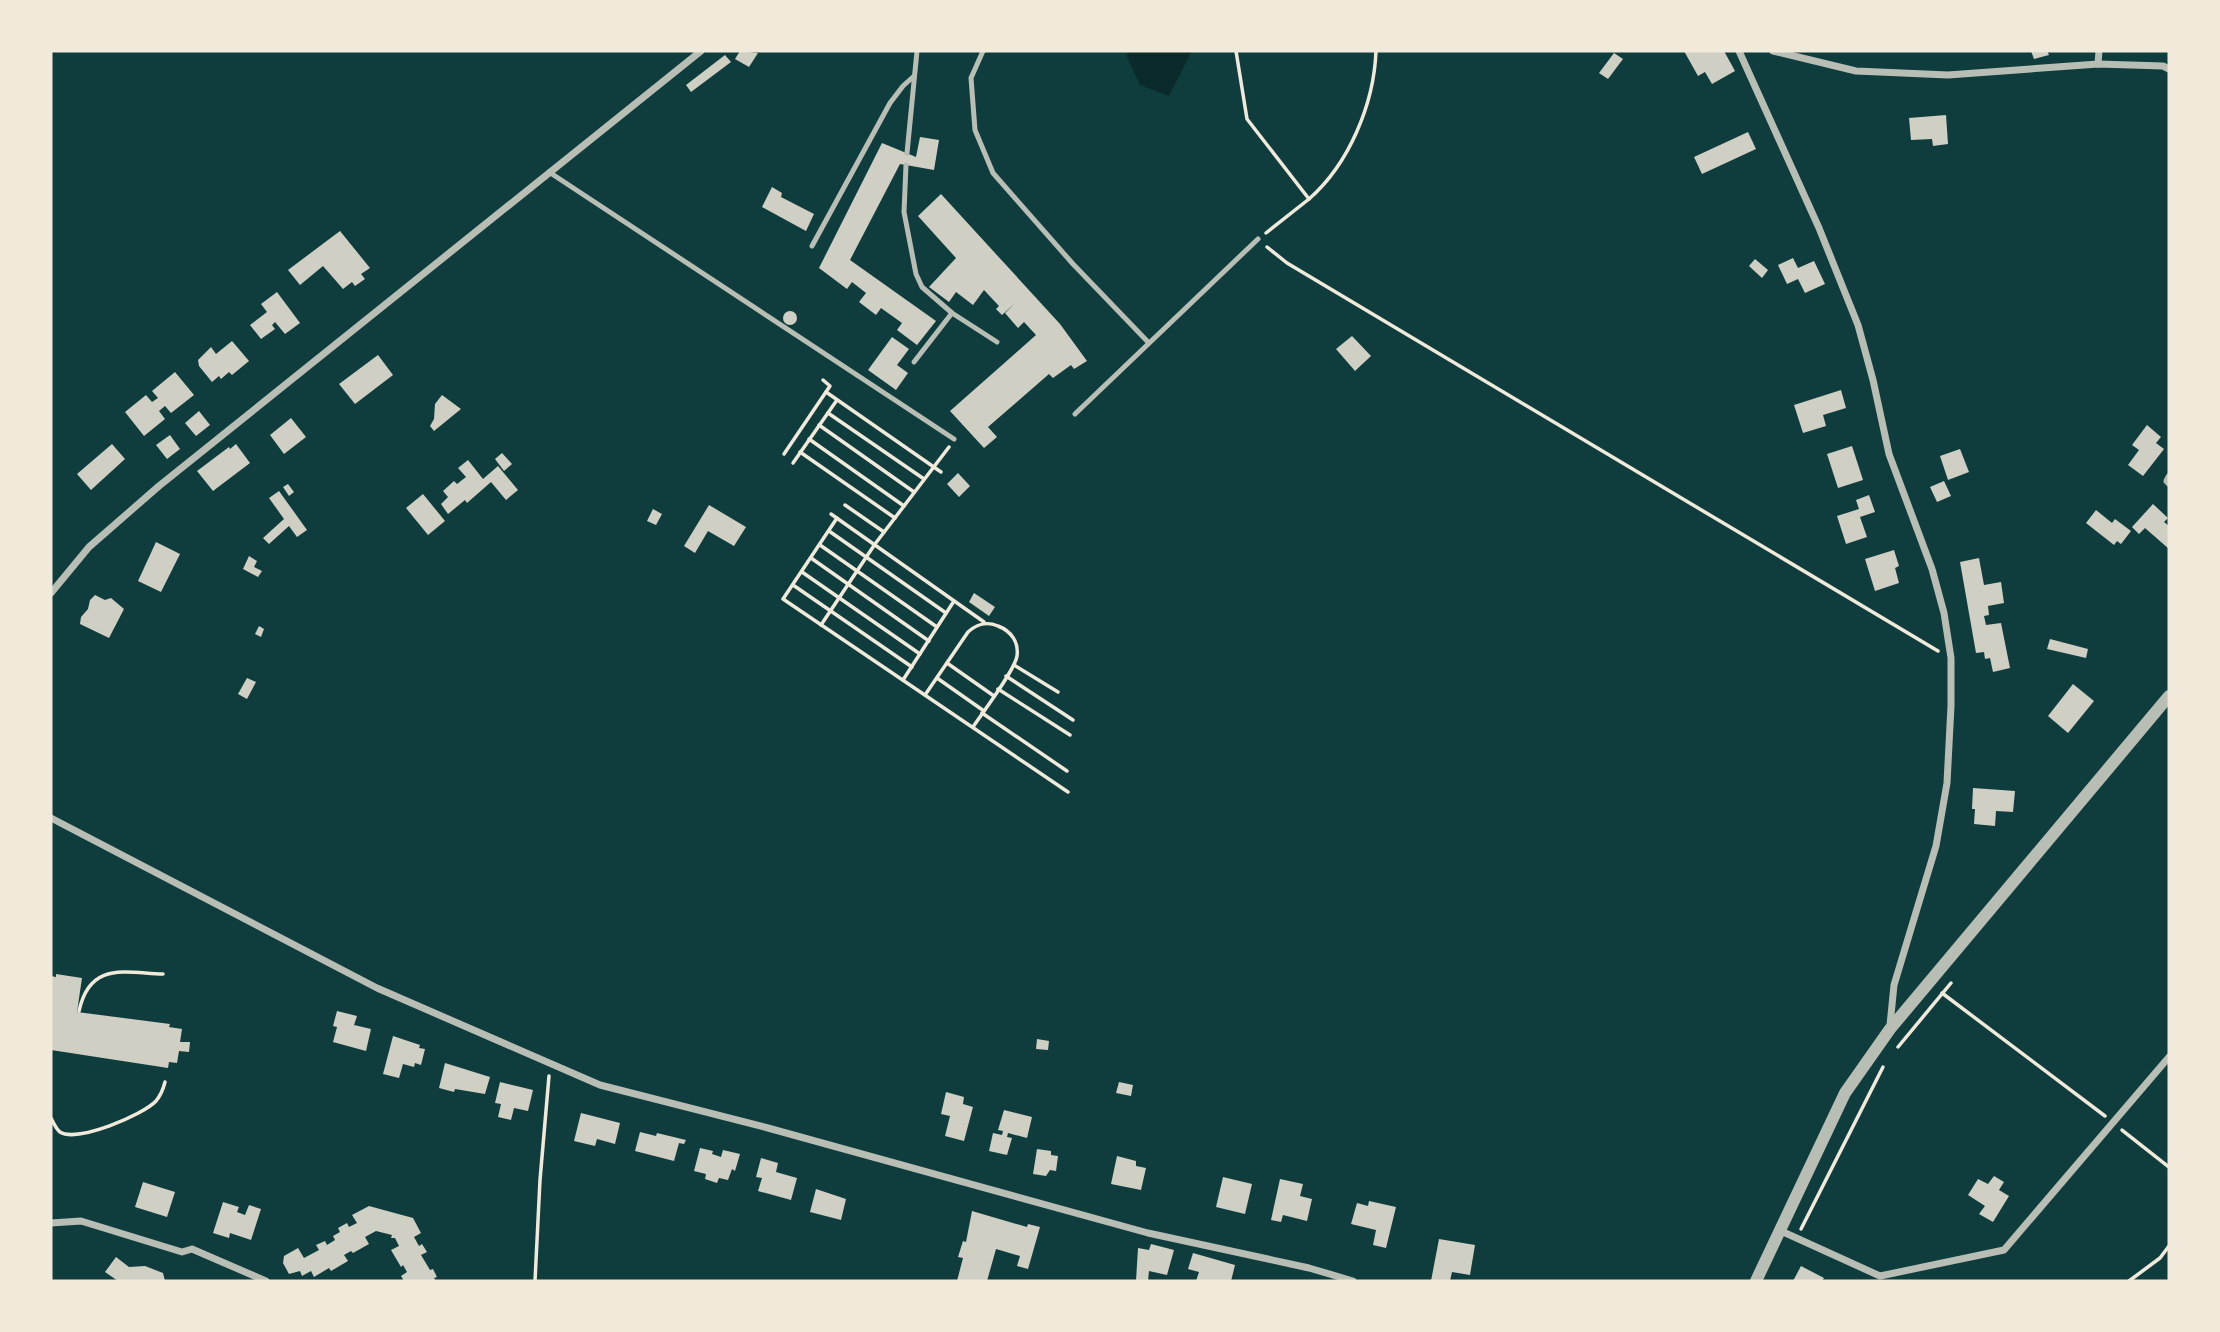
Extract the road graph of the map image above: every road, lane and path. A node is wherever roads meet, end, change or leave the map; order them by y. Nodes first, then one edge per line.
1 (701, 51) edge
2 (918, 51) edge
3 (983, 51) edge
4 (1236, 51) edge
5 (1376, 51) edge
6 (1739, 51) edge
7 (1773, 51) edge
8 (2099, 51) edge
9 (2098, 64) junction
10 (2169, 68) edge
11 (913, 77) junction
12 (907, 153) dead end
13 (906, 165) dead end
14 (549, 172) junction
15 (1309, 200) junction
16 (1258, 239) junction
17 (812, 246) dead end
18 (952, 313) junction
19 (997, 342) dead end
20 (1148, 342) junction
21 (914, 362) dead end
22 (823, 380) dead end
23 (826, 392) junction
24 (837, 400) junction
25 (828, 413) junction
26 (1075, 414) dead end
27 (819, 425) junction
28 (809, 439) junction
29 (954, 439) joint
30 (800, 452) junction
31 (784, 454) dead end
32 (793, 463) dead end
33 (933, 467) junction
34 (941, 472) dead end
35 (2169, 477) edge
36 (924, 479) junction
37 (2169, 483) edge
38 (914, 492) junction
39 (845, 505) dead end
40 (904, 506) junction
41 (831, 514) dead end
42 (895, 518) junction
43 (837, 519) junction
44 (829, 531) junction
45 (884, 532) junction
46 (875, 544) junction
47 (820, 545) junction
48 (867, 557) junction
49 (811, 558) junction
50 (857, 571) junction
51 (802, 572) junction
52 (848, 584) junction
53 (793, 585) junction
54 (51, 593) edge
55 (839, 598) junction
56 (954, 601) junction
57 (831, 611) junction
58 (946, 613) junction
59 (985, 623) junction
60 (821, 625) junction
61 (937, 627) junction
62 (929, 641) junction
63 (920, 654) junction
64 (1951, 659) junction
65 (947, 663) junction
66 (1014, 665) junction
67 (912, 667) junction
68 (1006, 676) junction
69 (937, 678) junction
70 (903, 680) junction
71 (998, 689) junction
72 (1058, 692) dead end
73 (925, 695) junction
74 (994, 696) junction
75 (2169, 696) edge
76 (983, 712) junction
77 (1073, 720) dead end
78 (973, 728) junction
79 (1070, 736) dead end
80 (1067, 771) dead end
81 (1068, 792) dead end
82 (51, 818) edge
83 (163, 974) dead end
84 (1952, 981) dead end
85 (1942, 993) dead end
86 (79, 1011) dead end
87 (1890, 1029) junction
88 (1894, 1052) dead end
89 (2169, 1057) edge
90 (1886, 1062) dead end
91 (550, 1064) junction
92 (165, 1082) dead end
93 (51, 1118) edge
94 (2113, 1123) junction
95 (2169, 1167) edge
96 (51, 1223) edge
97 (1781, 1231) junction
98 (1796, 1239) junction
99 (2169, 1246) edge
100 (266, 1281) edge
101 (535, 1281) edge
102 (1353, 1281) edge
103 (1756, 1281) edge
104 (2129, 1281) edge

1 - 14 street
2 - 11 lane
3 - 20 lane
4 - 15 path
5 - 15 path
6 - 64 street
7 - 9 street
8 - 9 street
9 - 10 street
11 - 12 lane
11 - 17 lane
13 - 18 lane
14 - 29 lane
14 - 54 street
15 - 16 path
16 - 20 lane
16 - 64 path
18 - 19 lane
18 - 21 lane
20 - 26 lane
22 - 23 path
23 - 24 path
23 - 31 path
24 - 25 path
24 - 33 path
25 - 27 path
25 - 36 path
27 - 28 path
27 - 38 path
28 - 30 path
28 - 40 path
29 - 33 path
30 - 32 path
30 - 42 path
33 - 34 path
33 - 36 path
35 - 37 street
36 - 38 path
38 - 40 path
39 - 45 path
40 - 42 path
41 - 43 path
42 - 45 path
43 - 44 path
43 - 46 path
44 - 47 path
44 - 48 path
45 - 46 path
46 - 48 path
46 - 56 path
47 - 49 path
47 - 50 path
48 - 50 path
48 - 58 path
49 - 51 path
49 - 52 path
50 - 52 path
50 - 61 path
51 - 53 path
51 - 55 path
52 - 55 path
52 - 62 path
53 - 57 path
53 - 60 path
55 - 57 path
55 - 63 path
56 - 58 path
56 - 59 path
57 - 60 path
57 - 67 path
58 - 61 path
59 - 65 path
59 - 66 path
60 - 70 path
61 - 62 path
62 - 63 path
63 - 67 path
64 - 87 street
65 - 69 path
65 - 74 path
66 - 68 path
66 - 72 path
67 - 70 path
68 - 71 path
68 - 77 path
69 - 73 path
69 - 76 path
70 - 73 path
71 - 74 path
71 - 79 path
73 - 78 path
74 - 76 path
75 - 87 street
76 - 78 path
76 - 80 path
78 - 81 path
82 - 91 street
83 - 86 path
84 - 88 path
85 - 94 path
87 - 97 street
89 - 94 street
90 - 98 path
91 - 101 path
91 - 102 street
92 - 93 path
94 - 95 path
94 - 98 street
96 - 100 street
97 - 98 street
97 - 103 street
99 - 104 path

